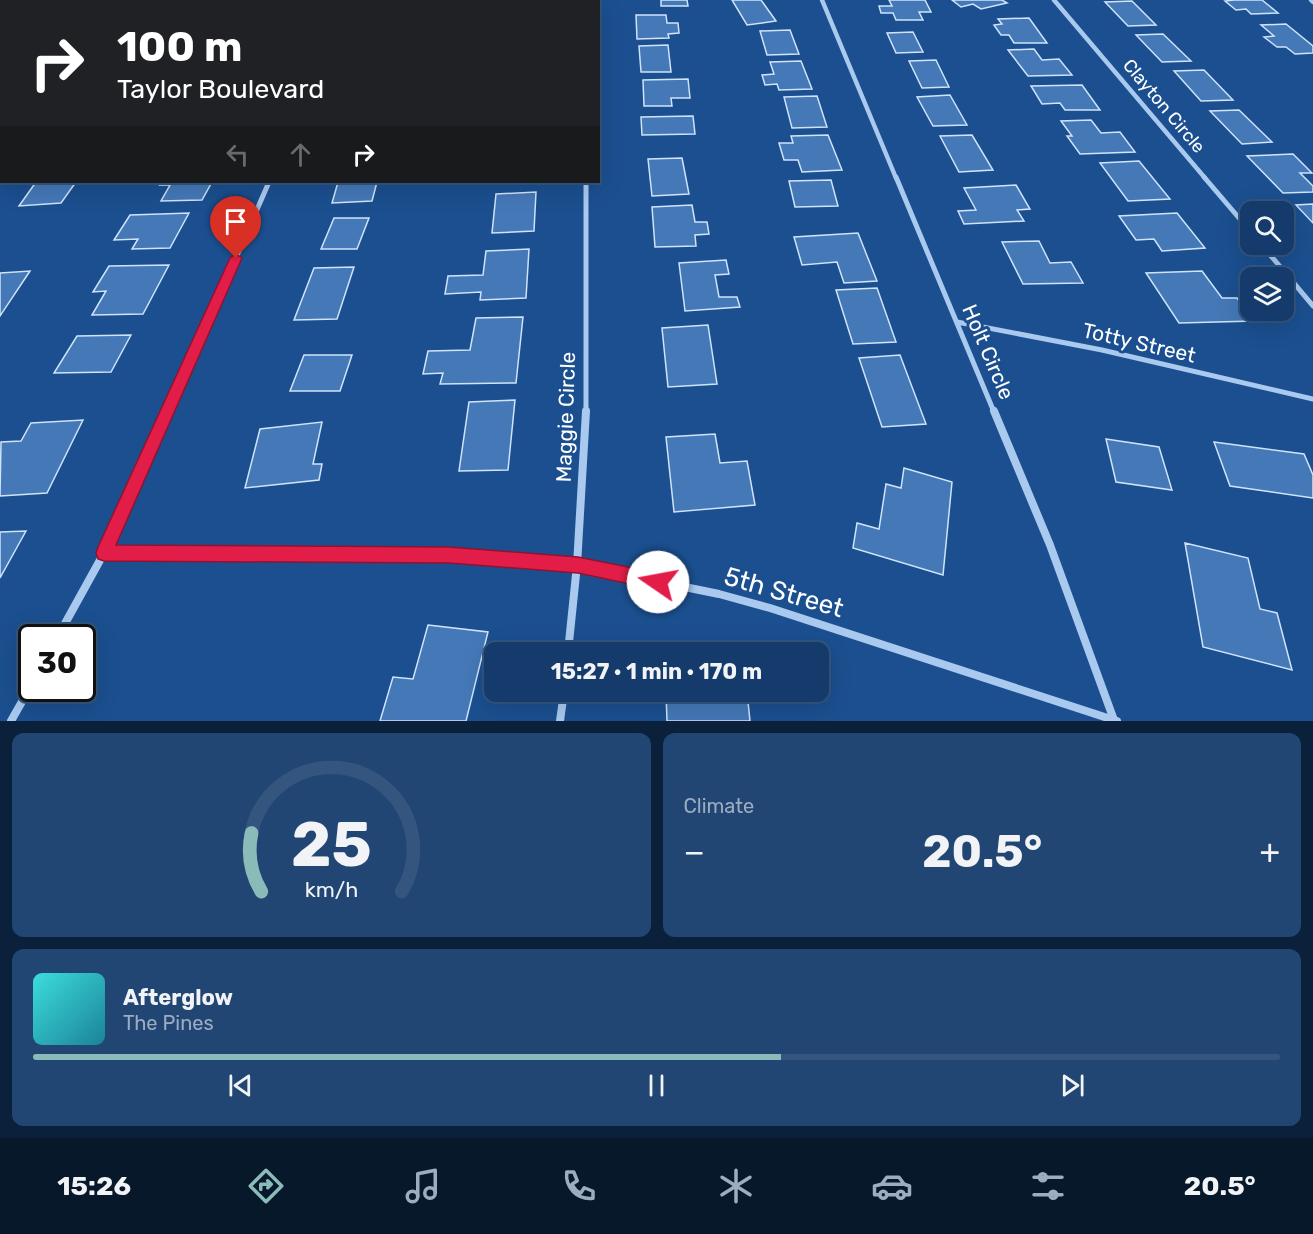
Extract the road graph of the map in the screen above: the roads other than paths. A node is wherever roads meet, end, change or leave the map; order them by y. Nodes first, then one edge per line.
1 (822, 0) edge
2 (1054, 0) edge
3 (269, 183) edge
4 (586, 183) edge
5 (1240, 219) edge
6 (1270, 255) edge
7 (1313, 306) edge
8 (957, 321) junction
9 (1313, 399) edge
10 (104, 553) junction
11 (578, 565) junction
12 (65, 624) edge
13 (569, 642) edge
14 (22, 702) edge
15 (563, 702) edge
16 (11, 721) edge
17 (561, 721) edge
18 (1115, 721) edge

1 - 8 street, Holt Circle
2 - 5 street, Clayton Circle
3 - 10 street
4 - 11 street, Maggie Circle
6 - 7 street
8 - 9 street, Totty Street
8 - 18 street, Holt Circle
10 - 11 street, 5th Street
10 - 12 street
11 - 13 street, Maggie Circle
11 - 18 street, 5th Street
14 - 16 street
15 - 17 street

